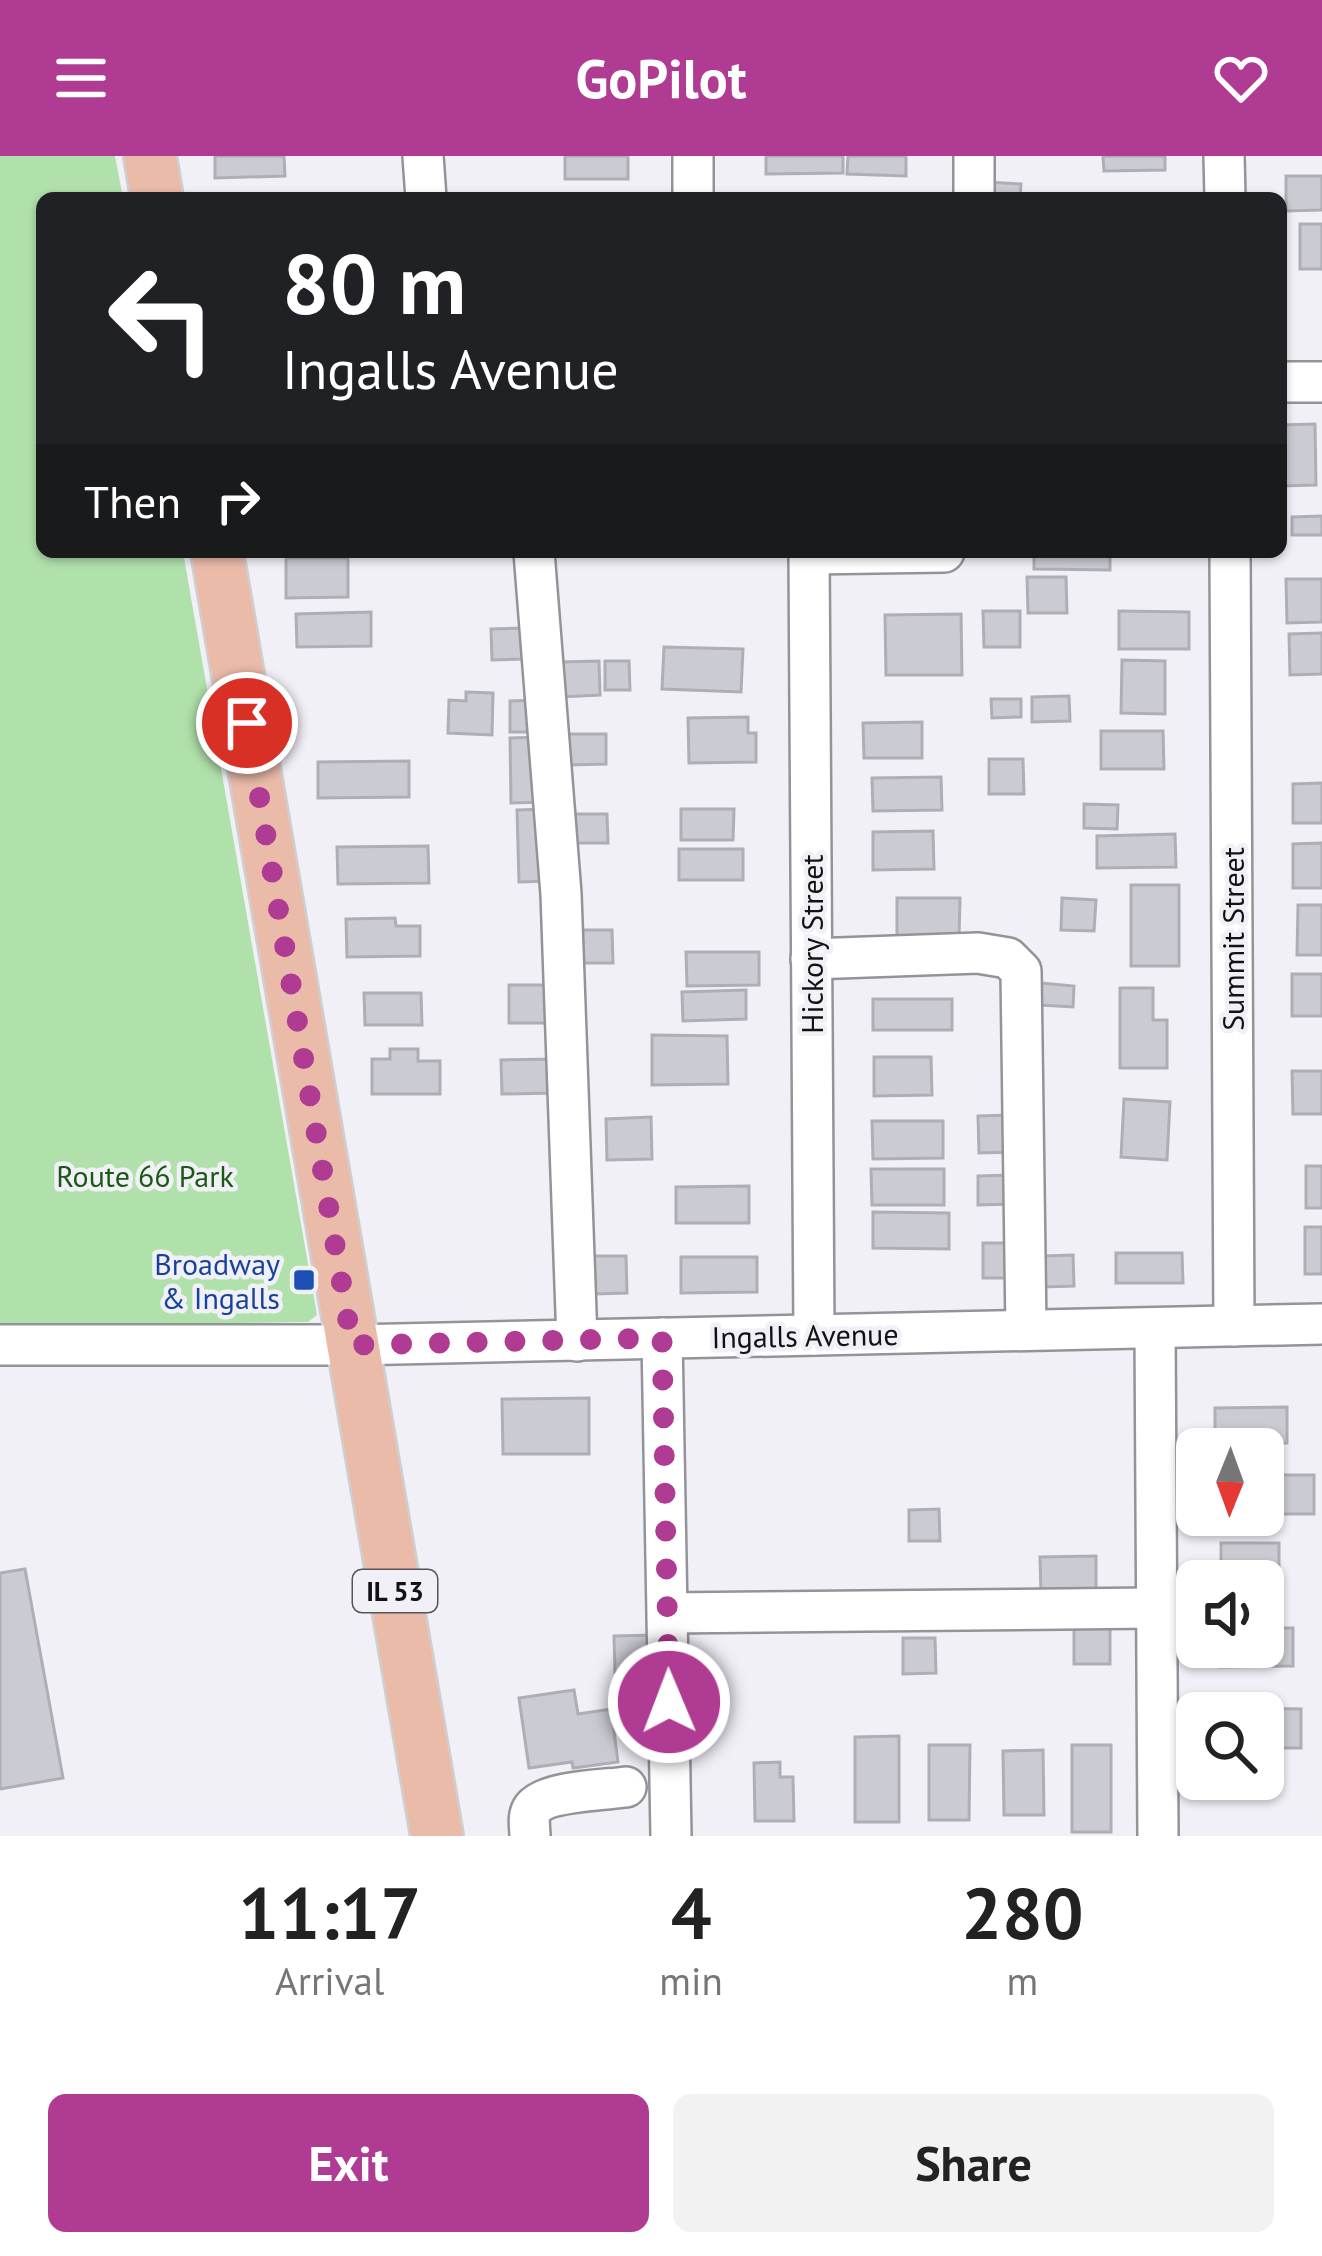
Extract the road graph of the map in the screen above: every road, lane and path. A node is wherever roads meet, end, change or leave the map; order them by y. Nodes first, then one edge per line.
1 (149, 156) edge
2 (423, 156) edge
3 (692, 156) edge
4 (974, 156) edge
5 (1224, 156) edge
6 (156, 192) edge
7 (426, 192) edge
8 (693, 192) edge
9 (974, 192) edge
10 (1225, 192) edge
11 (1287, 382) edge
12 (1322, 382) edge
13 (218, 558) edge
14 (534, 558) edge
15 (809, 558) edge
16 (1230, 558) edge
17 (811, 958) junction
18 (1322, 1324) edge
19 (1234, 1326) junction
20 (1155, 1328) junction
21 (1026, 1330) junction
22 (814, 1335) junction
23 (662, 1338) junction
24 (577, 1341) junction
25 (352, 1345) junction
26 (0, 1346) edge
27 (1154, 1608) junction
28 (668, 1613) junction
29 (626, 1787) dead end
30 (437, 1836) edge
31 (530, 1836) edge
32 (671, 1836) edge
33 (1157, 1836) edge

1 - 6 main road
2 - 7 street
3 - 8 street
4 - 9 street
5 - 10 street
11 - 12 street
13 - 25 main road, IL 53
14 - 24 street
15 - 17 street, Hickory Street
16 - 19 street, Summit Street
17 - 21 street
17 - 22 street, Hickory Street
18 - 19 street, Ingalls Avenue
19 - 20 street, Ingalls Avenue
20 - 21 street, Ingalls Avenue
20 - 27 street
21 - 22 street, Ingalls Avenue
22 - 23 street, Ingalls Avenue
23 - 24 street, Ingalls Avenue
23 - 28 street
24 - 25 street, Ingalls Avenue
25 - 26 street, Ingalls Avenue
25 - 30 main road, IL 53
27 - 28 street
27 - 33 street
28 - 32 street
29 - 31 street

